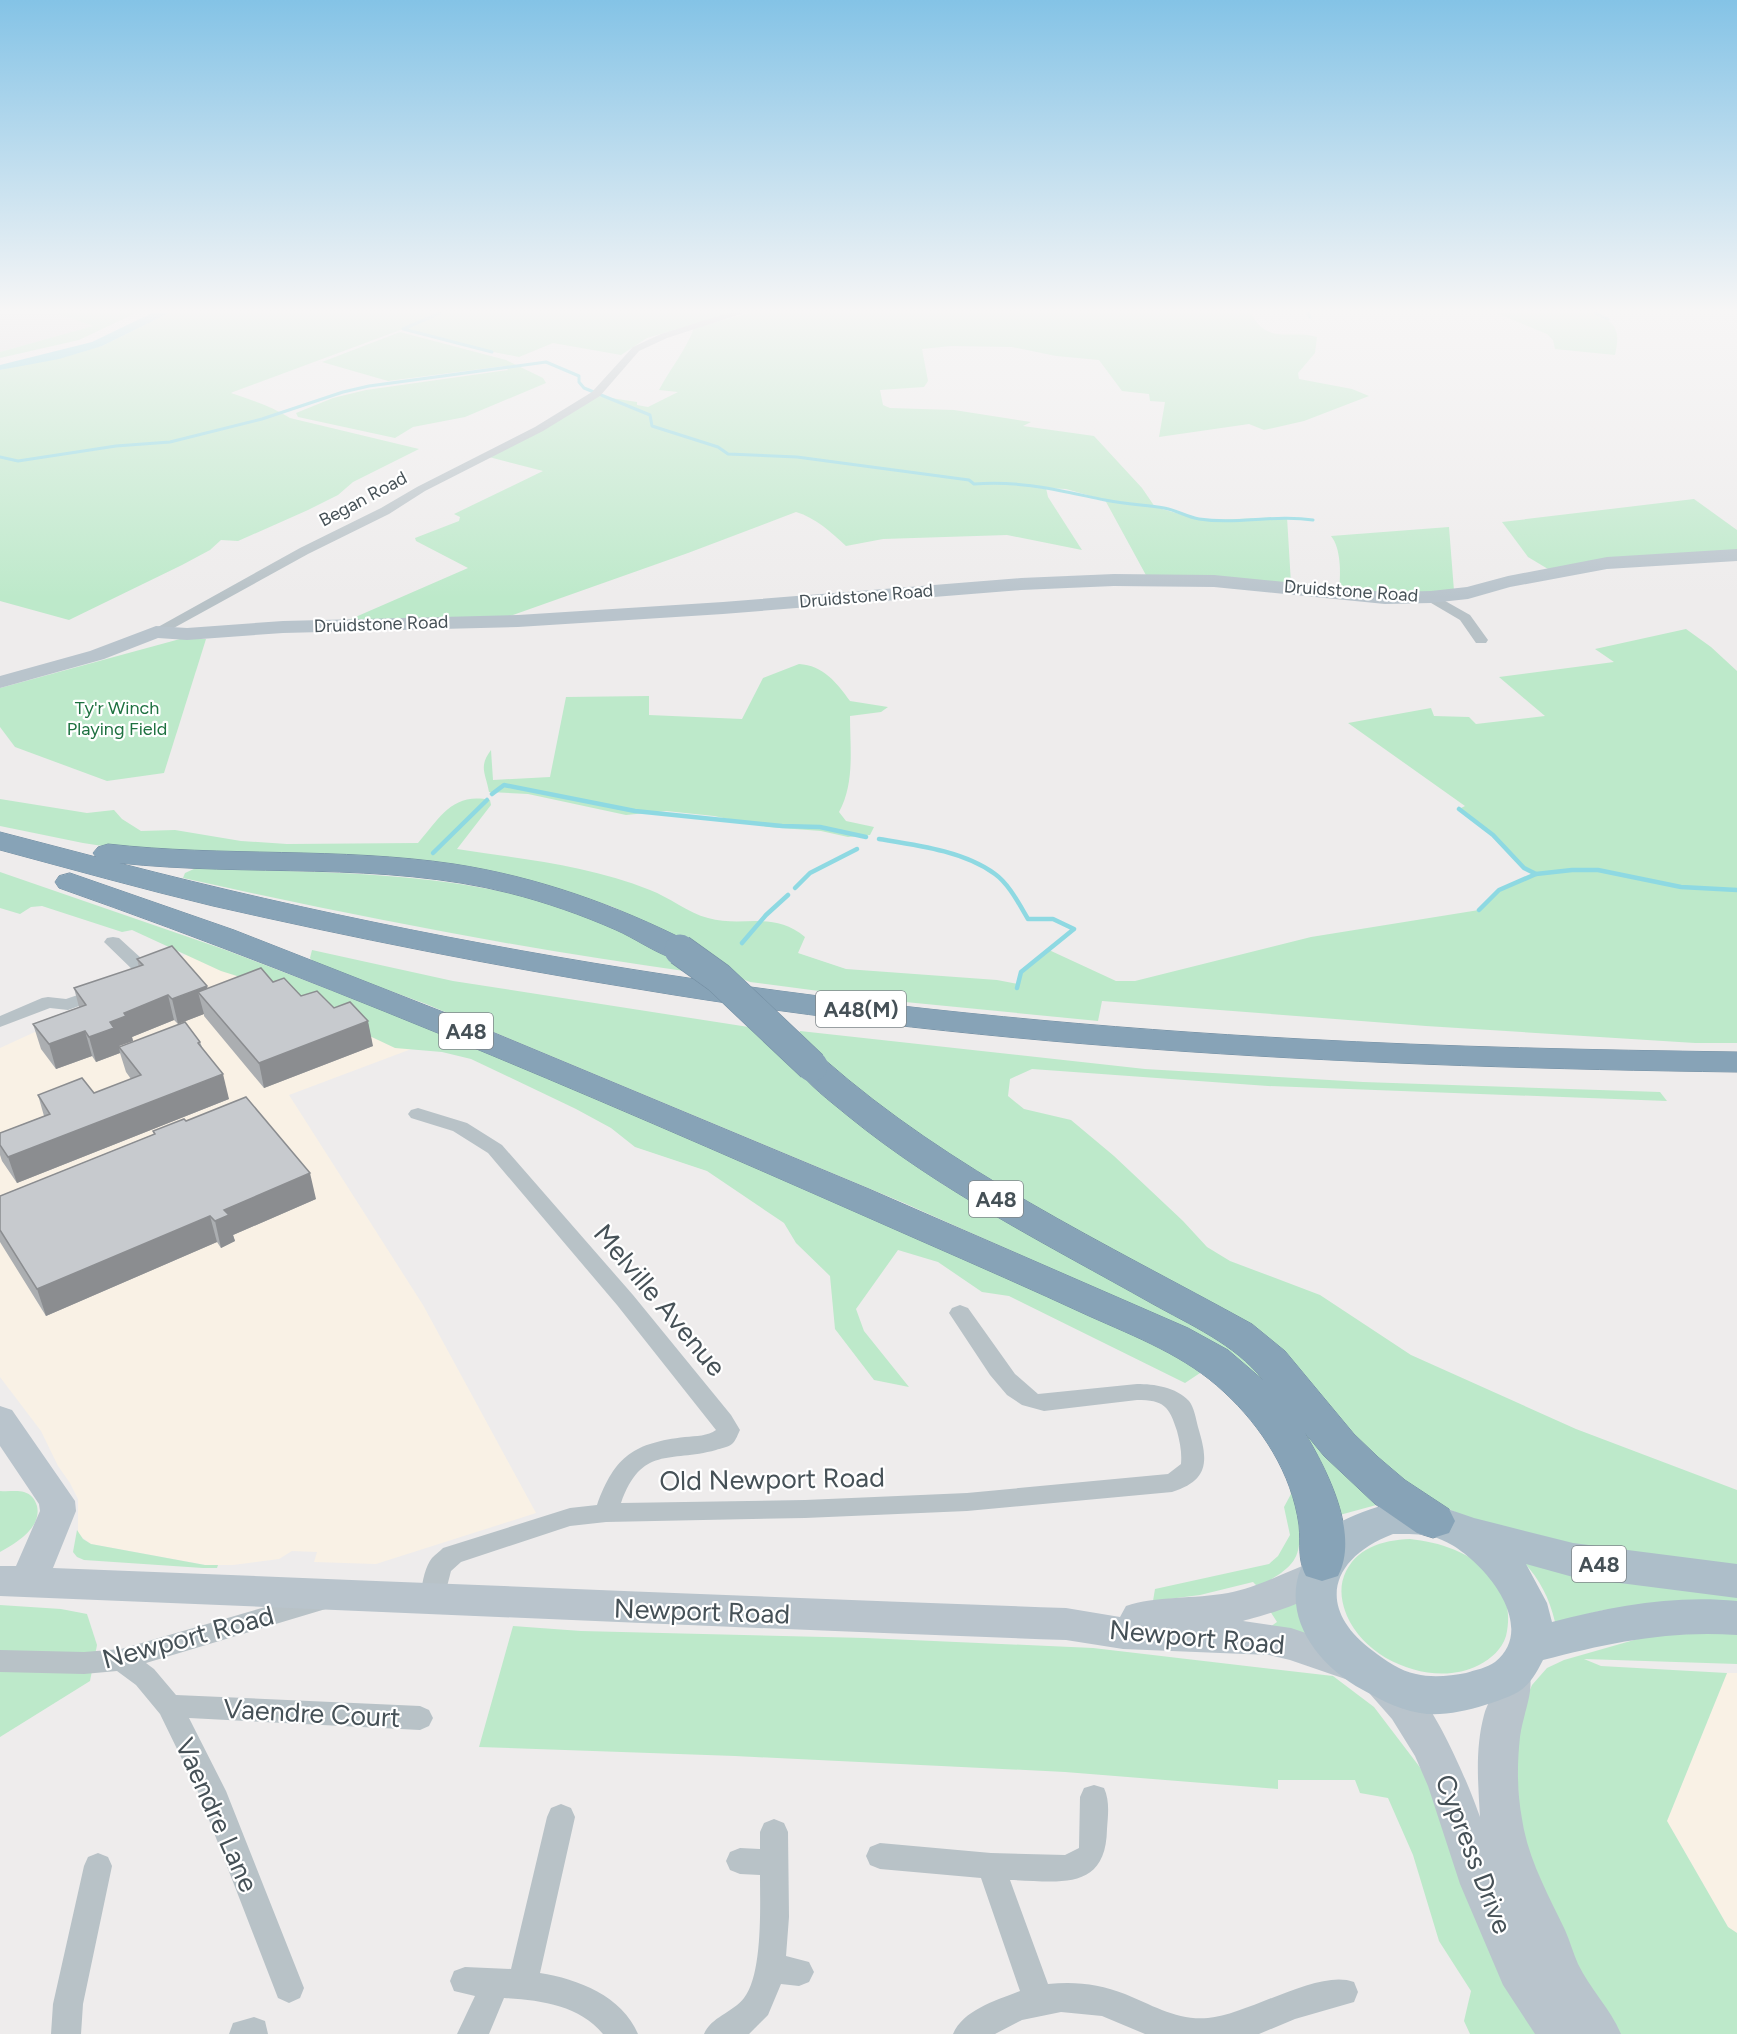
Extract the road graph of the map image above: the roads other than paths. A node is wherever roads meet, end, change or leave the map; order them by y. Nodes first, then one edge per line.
1 (573, 408) edge
2 (1737, 555) edge
3 (1431, 597) junction
4 (156, 632) junction
5 (1481, 640) dead end
6 (0, 682) edge
7 (0, 835) edge
8 (7, 855) edge
9 (113, 942) dead end
10 (0, 1022) edge
11 (1737, 1062) edge
12 (1737, 1080) edge
13 (418, 1114) dead end
14 (960, 1313) dead end
15 (0, 1419) edge
16 (606, 1514) junction
17 (1448, 1526) junction
18 (1319, 1569) junction
19 (1737, 1581) edge
20 (14, 1582) edge
21 (338, 1596) junction
22 (433, 1599) junction
23 (1737, 1618) edge
24 (1066, 1624) junction
25 (121, 1660) junction
26 (1521, 1660) junction
27 (0, 1661) edge
28 (1371, 1674) junction
29 (169, 1706) junction
30 (420, 1718) dead end
31 (1094, 1797) dead end
32 (561, 1817) dead end
33 (774, 1832) dead end
34 (880, 1856) dead end
35 (740, 1862) dead end
36 (773, 1862) junction
37 (98, 1866) dead end
38 (991, 1866) junction
39 (494, 1983) junction
40 (289, 1988) dead end
41 (1343, 1992) dead end
42 (1038, 1999) junction
43 (66, 2034) edge
44 (472, 2034) edge
45 (623, 2034) edge
46 (719, 2034) edge
47 (968, 2034) edge
48 (1562, 2034) edge
49 (1598, 2034) edge

1 - 4 street, Began Road
2 - 3 street, Druidstone Road
3 - 4 street, Druidstone Road
3 - 5 street
4 - 6 street, Druidstone Road
7 - 17 highway, A48, bridge
8 - 11 highway, A48(M)
8 - 12 highway, A48(M)
8 - 18 highway, A48
9 - 10 street
13 - 16 street, Melville Avenue
14 - 16 street, Old Newport Road
15 - 20 street
16 - 22 street, Old Newport Road
17 - 18 main road
17 - 19 main road, A48
17 - 26 main road
18 - 24 street, Newport Road
18 - 28 main road
20 - 21 street, Newport Road
21 - 22 street, Newport Road
21 - 25 street, Newport Road
22 - 24 street, Newport Road
23 - 26 main road
24 - 28 street, Newport Road
25 - 27 street, Newport Road
25 - 29 street, Vaendre Lane
26 - 28 main road
26 - 49 street, Cypress Drive
28 - 48 street, Cypress Drive
29 - 30 street, Vaendre Court
29 - 40 street, Vaendre Lane
31 - 38 street
32 - 39 street
33 - 36 street
34 - 38 street
35 - 36 street
36 - 46 street
37 - 43 street
38 - 42 street
39 - 44 street
39 - 45 street
41 - 42 street
42 - 47 street

